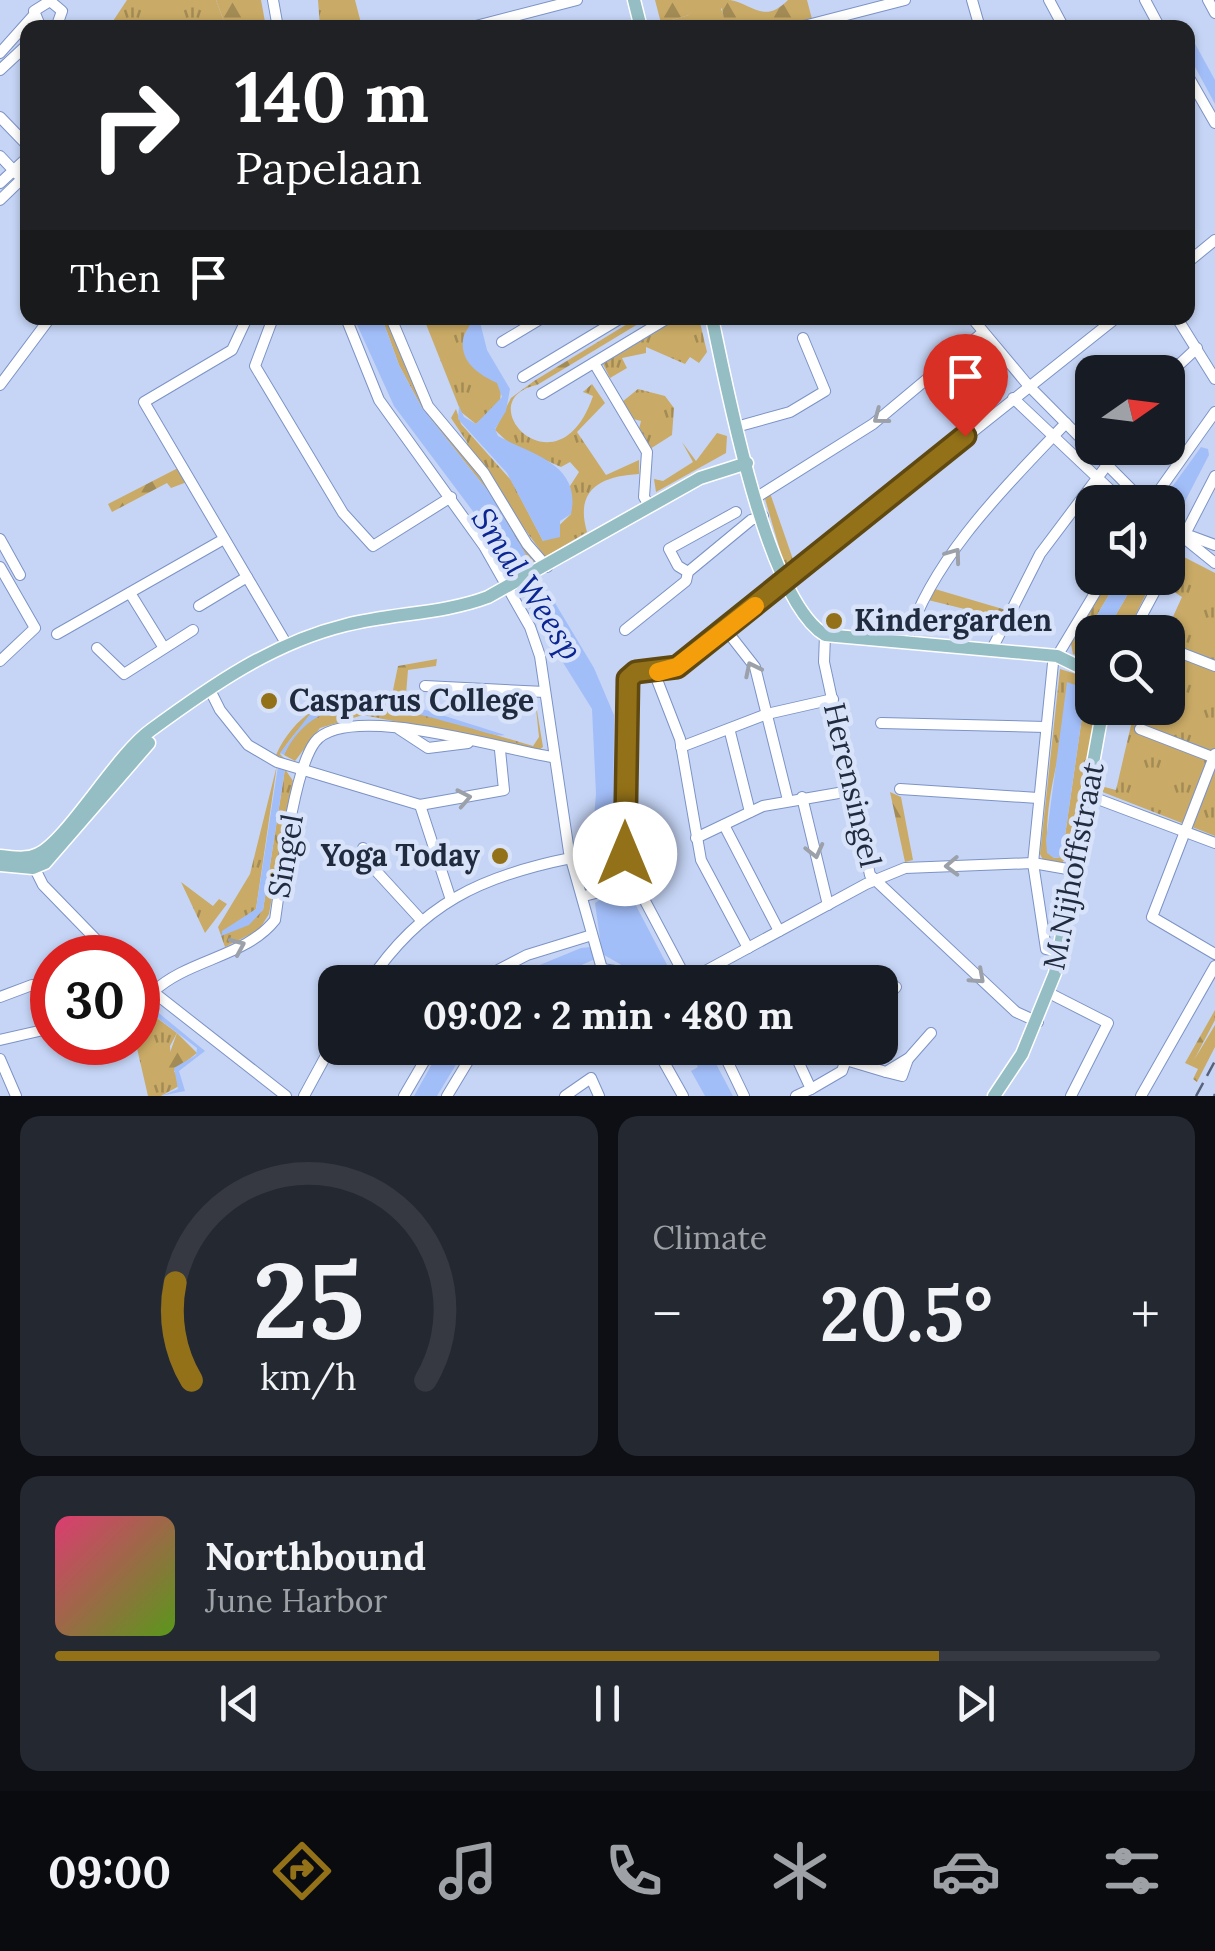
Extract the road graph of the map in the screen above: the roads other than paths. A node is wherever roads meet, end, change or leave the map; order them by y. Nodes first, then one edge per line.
1 (577, 0) edge
2 (905, 0) edge
3 (56, 2) edge
4 (36, 8) edge
5 (848, 15) junction
6 (499, 20) edge
7 (828, 20) edge
8 (849, 20) edge
9 (20, 28) edge
10 (20, 51) edge
11 (0, 54) edge
12 (0, 70) edge
13 (1195, 88) edge
14 (0, 118) edge
15 (1215, 123) edge
16 (20, 138) edge
17 (0, 156) edge
18 (20, 173) edge
19 (20, 175) edge
20 (0, 200) edge
21 (45, 325) edge
22 (244, 325) edge
23 (270, 325) edge
24 (349, 325) edge
25 (393, 325) edge
26 (530, 325) edge
27 (609, 325) edge
28 (656, 325) edge
29 (714, 325) edge
30 (977, 325) edge
31 (1107, 325) edge
32 (1181, 325) edge
33 (982, 333) junction
34 (802, 338) dead end
35 (502, 342) dead end
36 (1196, 348) junction
37 (1185, 359) edge
38 (594, 363) junction
39 (523, 377) dead end
40 (1215, 379) edge
41 (0, 385) edge
42 (1028, 386) junction
43 (542, 394) dead end
44 (1013, 398) junction
45 (1215, 412) edge
46 (1066, 423) junction
47 (736, 427) junction
48 (1075, 432) edge
49 (1055, 435) junction
50 (747, 463) junction
51 (1107, 465) joint
52 (1098, 476) junction
53 (1215, 476) edge
54 (1107, 485) edge
55 (1129, 485) edge
56 (1161, 485) edge
57 (451, 497) junction
58 (757, 497) junction
59 (650, 507) junction
60 (736, 512) dead end
61 (763, 516) junction
62 (1185, 533) edge
63 (224, 538) junction
64 (1185, 538) edge
65 (0, 539) edge
66 (1185, 539) edge
67 (1215, 545) edge
68 (1215, 563) edge
69 (0, 567) edge
70 (544, 569) junction
71 (688, 572) junction
72 (20, 575) dead end
73 (247, 577) junction
74 (784, 582) junction
75 (508, 589) junction
76 (130, 593) junction
77 (1094, 595) edge
78 (198, 606) dead end
79 (193, 630) dead end
80 (624, 630) dead end
81 (726, 630) junction
82 (57, 634) dead end
83 (825, 635) junction
84 (907, 640) junction
85 (288, 646) junction
86 (97, 648) dead end
87 (164, 648) junction
88 (992, 648) junction
89 (1185, 654) edge
90 (1057, 656) junction
91 (0, 662) edge
92 (1075, 665) edge
93 (1215, 666) edge
94 (654, 672) junction
95 (425, 686) dead end
96 (209, 688) junction
97 (545, 692) junction
98 (833, 699) junction
99 (768, 714) junction
100 (881, 723) dead end
101 (1100, 725) edge
102 (1046, 728) junction
103 (1140, 729) dead end
104 (730, 732) junction
105 (682, 747) junction
106 (500, 750) junction
107 (1215, 756) edge
108 (552, 758) junction
109 (303, 770) junction
110 (900, 789) dead end
111 (850, 791) junction
112 (1087, 795) junction
113 (802, 797) junction
114 (1038, 798) junction
115 (788, 800) junction
116 (420, 805) junction
117 (750, 812) junction
118 (724, 825) junction
119 (1183, 830) junction
120 (696, 838) junction
121 (1215, 843) edge
122 (363, 848) dead end
123 (0, 856) edge
124 (570, 858) junction
125 (31, 862) junction
126 (1033, 863) junction
127 (0, 865) edge
128 (1074, 870) junction
129 (874, 882) junction
130 (634, 883) junction
131 (584, 896) junction
132 (450, 897) junction
133 (828, 905) junction
134 (422, 922) junction
135 (778, 931) junction
136 (91, 935) edge
137 (592, 935) junction
138 (748, 948) junction
139 (1060, 954) junction
140 (1215, 954) edge
141 (598, 958) junction
142 (381, 965) edge
143 (509, 965) edge
144 (587, 965) edge
145 (607, 965) edge
146 (678, 965) edge
147 (718, 965) edge
148 (1215, 966) edge
149 (30, 986) edge
150 (160, 987) edge
151 (1049, 993) junction
152 (0, 997) edge
153 (160, 997) edge
154 (1038, 1022) junction
155 (30, 1033) edge
156 (931, 1033) dead end
157 (0, 1040) edge
158 (0, 1059) edge
159 (321, 1065) edge
160 (422, 1065) edge
161 (466, 1065) edge
162 (665, 1065) edge
163 (729, 1065) edge
164 (800, 1065) edge
165 (844, 1065) edge
166 (863, 1065) edge
167 (898, 1065) edge
168 (898, 1065) edge
169 (27, 1080) dead end
170 (812, 1089) junction
171 (12, 1093) edge
172 (286, 1096) edge
173 (304, 1096) edge
174 (404, 1096) edge
175 (447, 1096) edge
176 (565, 1096) edge
177 (598, 1096) edge
178 (682, 1096) edge
179 (744, 1096) edge
180 (796, 1096) edge
181 (994, 1096) edge
182 (1071, 1096) edge
183 (1141, 1096) edge

1 - 6 street
2 - 5 street
3 - 4 street
5 - 7 street
5 - 8 street
9 - 11 street
10 - 12 street
13 - 15 street
14 - 16 street
17 - 18 street
19 - 20 street
21 - 41 street
22 - 63 street
23 - 57 street
24 - 57 street
25 - 70 street
26 - 35 street
27 - 39 street
28 - 38 street
29 - 47 main road
30 - 33 street
31 - 42 street
32 - 36 street
33 - 42 street
33 -> 58 street
34 - 47 street
36 - 37 street
36 - 40 street
38 - 43 street
38 - 59 street
42 - 44 street
42 - 46 street
44 - 49 street
44 - 74 street
45 - 56 street
46 - 48 street
46 - 49 street
47 - 50 main road
49 - 52 street
84 -> 49 street
50 - 58 main road
50 - 59 main road
51 - 52 street
51 - 55 street
52 - 54 street
52 - 88 street
53 - 62 street
57 - 75 street
58 - 61 main road
59 - 70 main road
60 - 71 street
61 - 71 street
61 - 74 main road
63 - 73 street
63 - 76 street
64 - 67 street
65 - 72 street
66 - 68 street
69 - 91 street
70 - 75 main road
71 - 80 street
73 - 78 street
73 - 85 street
74 - 81 street
74 - 83 main road
75 - 85 main road
75 - 97 street
76 - 82 street
76 - 87 street
77 - 90 street
79 - 87 street
81 - 94 street
99 -> 81 street
83 - 84 main road
83 - 98 street, Herensingel
84 - 88 main road
85 - 96 main road
86 - 87 street
88 - 90 main road
89 - 93 street
90 - 92 main road
90 - 102 street
94 - 105 street
94 - 130 street
95 - 97 street
96 - 109 street
96 - 125 main road
97 - 108 street
98 - 99 street
98 - 111 street, Herensingel
99 - 104 street
99 - 115 street
100 - 102 street
101 - 112 main road, M.Nijhoffstraat
102 - 114 street
103 - 107 street
104 - 105 street
104 - 117 street
105 - 120 street
106 - 108 street, Singel
106 - 109 street, Singel
116 -> 106 street
107 - 119 street
108 - 124 street
109 - 116 street
150 -> 109 street, Singel
110 - 114 street
111 - 113 street
111 - 129 street, Herensingel
112 - 119 street
112 - 128 main road, M.Nijhoffstraat
113 - 115 street
113 -> 133 street
114 - 126 street
115 - 117 street
116 - 132 street
117 - 118 street
118 - 120 street
118 - 135 street
119 - 121 street
119 - 140 street
120 - 138 street
122 - 134 street
123 - 125 main road
124 - 131 street
124 - 132 street
125 - 127 main road
125 - 136 street
126 - 128 street
126 -> 129 street
126 - 139 street
128 - 139 main road, M.Nijhoffstraat
129 - 133 street
129 -> 154 street, Herensingel
130 - 131 street
130 - 146 street
131 - 137 street
132 - 134 street
133 - 135 street
134 - 142 street
135 - 138 street
137 - 141 street
137 - 143 street
138 - 147 street
139 - 151 main road, M.Nijhoffstraat
141 - 144 street
141 - 145 street
148 - 183 street
149 - 152 street
151 - 154 main road, M.Nijhoffstraat
151 - 182 street
153 - 172 street
154 - 181 main road
155 - 157 street
156 - 167 street
158 - 171 street
159 - 173 street
160 - 174 street
161 - 175 street
162 - 178 street
163 - 179 street
164 - 170 street
165 - 170 street
166 - 168 street
169 - 171 street
170 - 180 street
176 - 177 street

